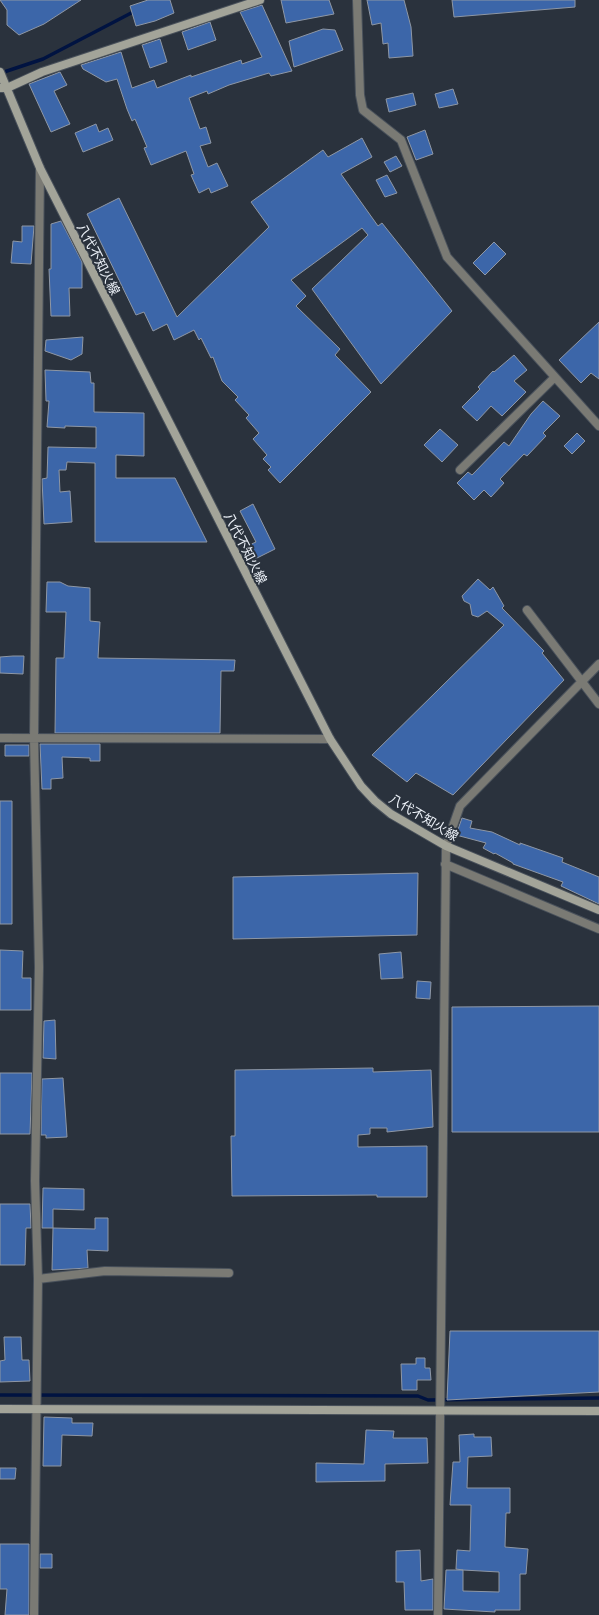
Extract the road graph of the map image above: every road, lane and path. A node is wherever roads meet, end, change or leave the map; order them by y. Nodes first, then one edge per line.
1 (260, 0) edge
2 (357, 0) edge
3 (1, 74) edge
4 (4, 88) edge
5 (40, 168) junction
6 (555, 377) junction
7 (599, 426) edge
8 (460, 470) dead end
9 (527, 610) dead end
10 (599, 664) edge
11 (582, 682) junction
12 (599, 704) edge
13 (0, 738) edge
14 (34, 738) junction
15 (330, 740) junction
16 (446, 846) junction
17 (445, 864) junction
18 (599, 910) edge
19 (599, 929) edge
20 (229, 1274) dead end
21 (38, 1278) junction
22 (36, 1405) junction
23 (0, 1409) edge
24 (439, 1411) junction
25 (599, 1411) edge
26 (34, 1615) edge
27 (438, 1615) edge

1 - 4 main road
2 - 6 street
3 - 4 main road, 八代不知火線
4 - 5 main road, 八代不知火線
5 - 14 street
5 - 15 main road, 八代不知火線
6 - 7 street
6 - 8 street
9 - 11 street
10 - 11 street
11 - 12 street
11 - 16 street
13 - 14 street
14 - 15 street
14 - 21 street
15 - 16 main road, 八代不知火線
16 - 17 street
16 - 18 main road, 八代不知火線
17 - 19 street
17 - 24 street
20 - 21 street
21 - 22 street
22 - 23 main road
22 - 24 main road
22 - 26 street
24 - 25 main road
24 - 27 street

